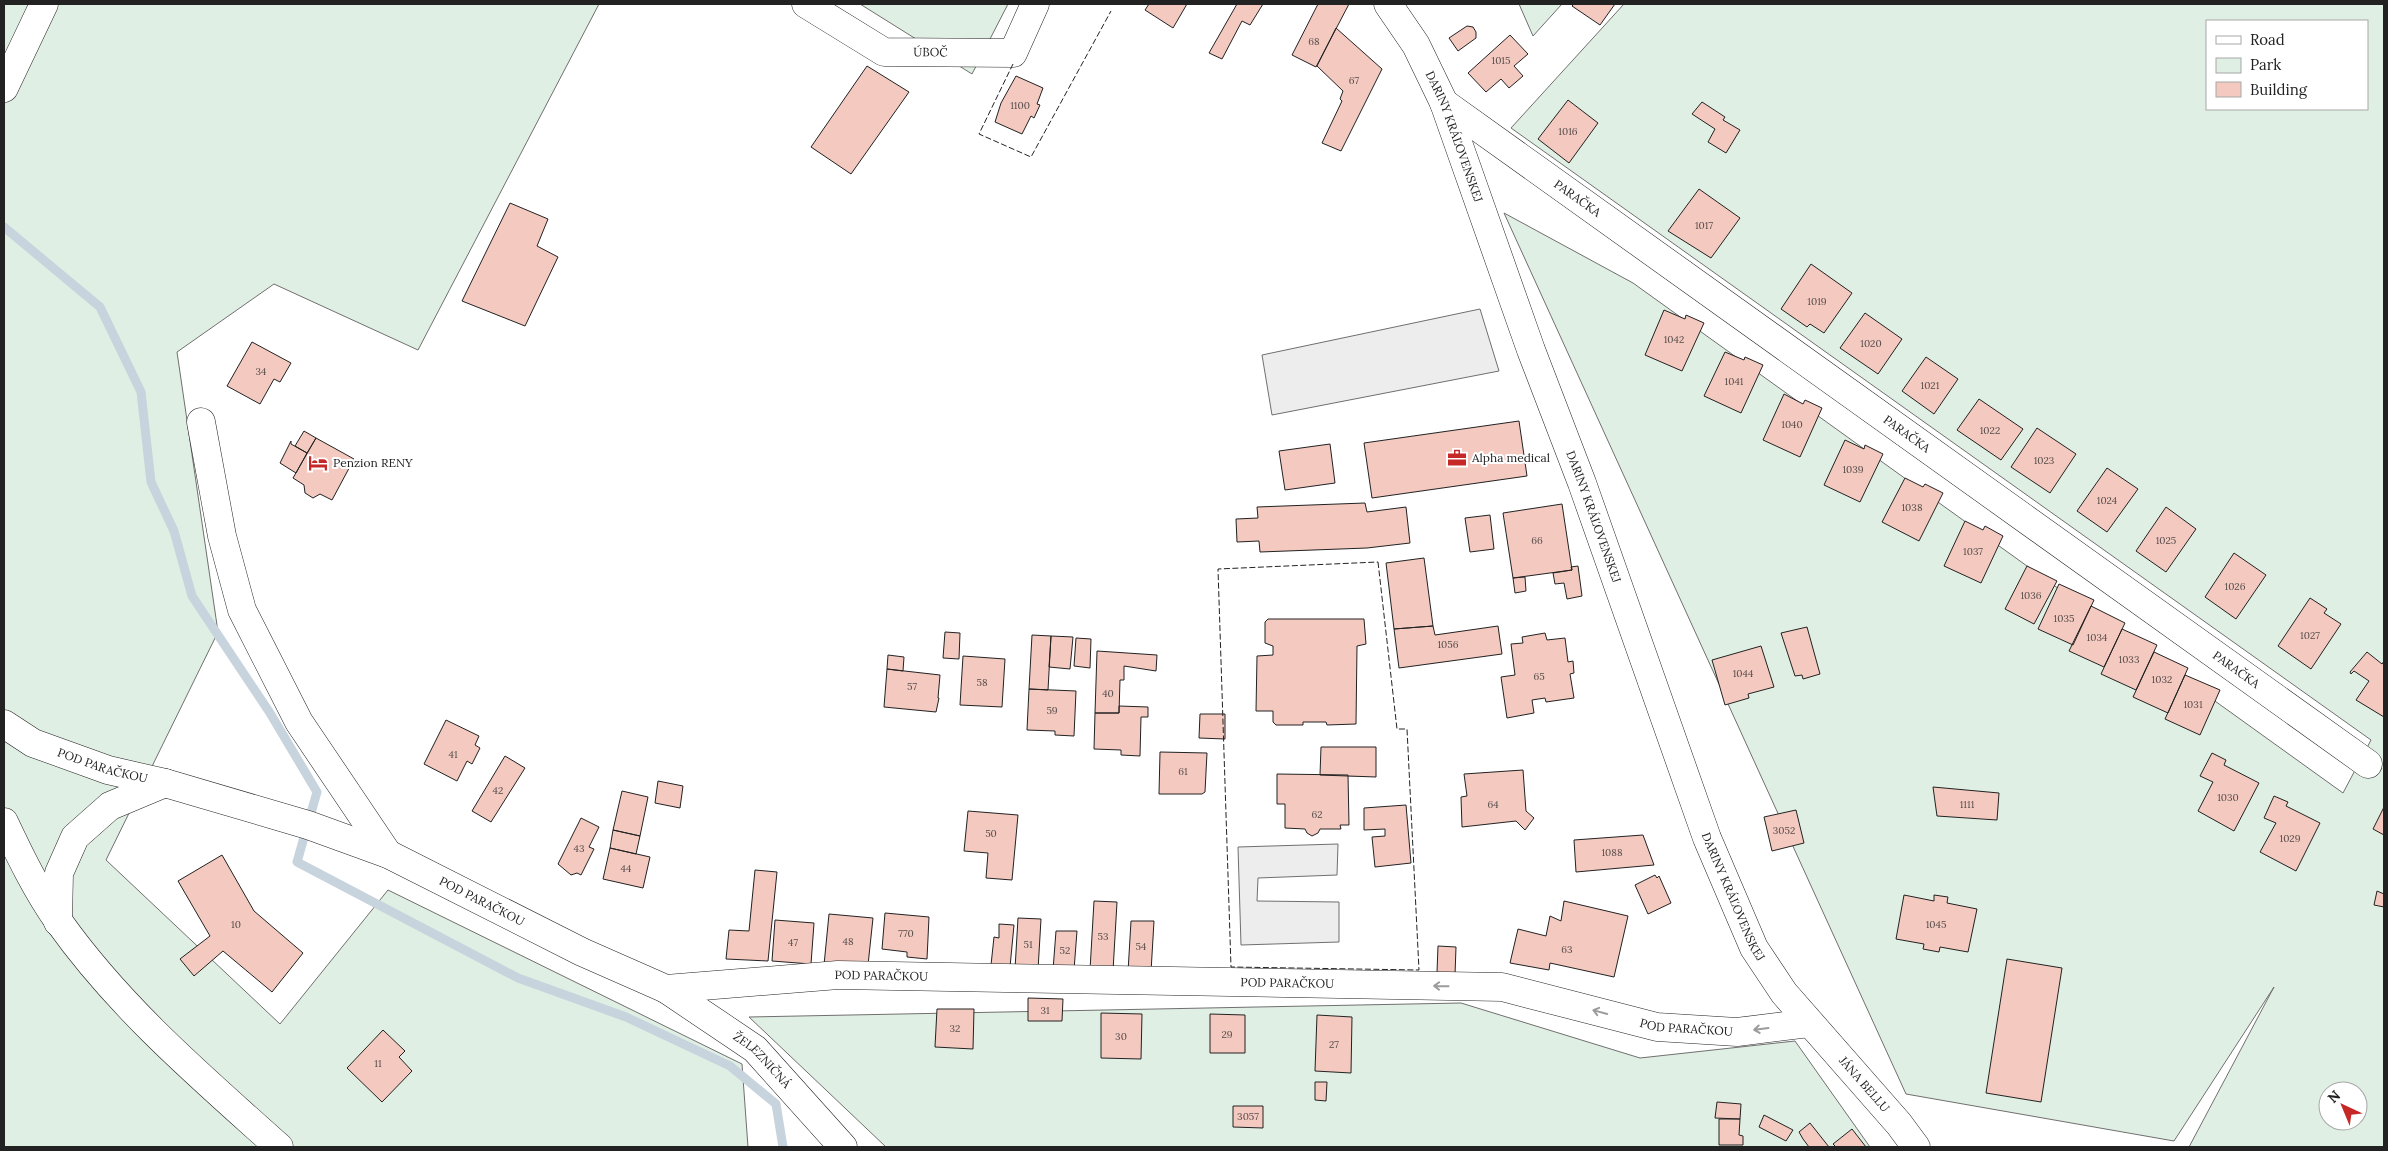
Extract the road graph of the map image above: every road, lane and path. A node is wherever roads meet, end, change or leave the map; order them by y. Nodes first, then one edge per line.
1 (44, 4) edge
2 (806, 4) edge
3 (1035, 4) edge
4 (1388, 4) edge
5 (4, 88) edge
6 (1444, 103) junction
7 (202, 422) dead end
8 (4, 724) edge
9 (2368, 764) dead end
10 (165, 783) junction
11 (4, 822) edge
12 (388, 854) junction
13 (58, 922) junction
14 (666, 990) junction
15 (1809, 1024) junction
16 (279, 1147) edge
17 (843, 1147) edge
18 (1916, 1147) edge

1 - 5 street
2 - 3 street, ÚBOČ
4 - 6 street, DARINY KRÁĽOVENSKEJ
6 - 9 street, PARAČKA
6 - 15 street, DARINY KRÁĽOVENSKEJ
7 - 12 street
8 - 10 street, POD PARAČKOU
10 - 12 street, POD PARAČKOU
10 - 13 street
11 - 13 street
12 - 14 street, POD PARAČKOU
13 - 16 street
15 -> 14 street, POD PARAČKOU
14 - 17 street, ŽELEZNIČNÁ
15 - 18 street, JÁNA BELLU

